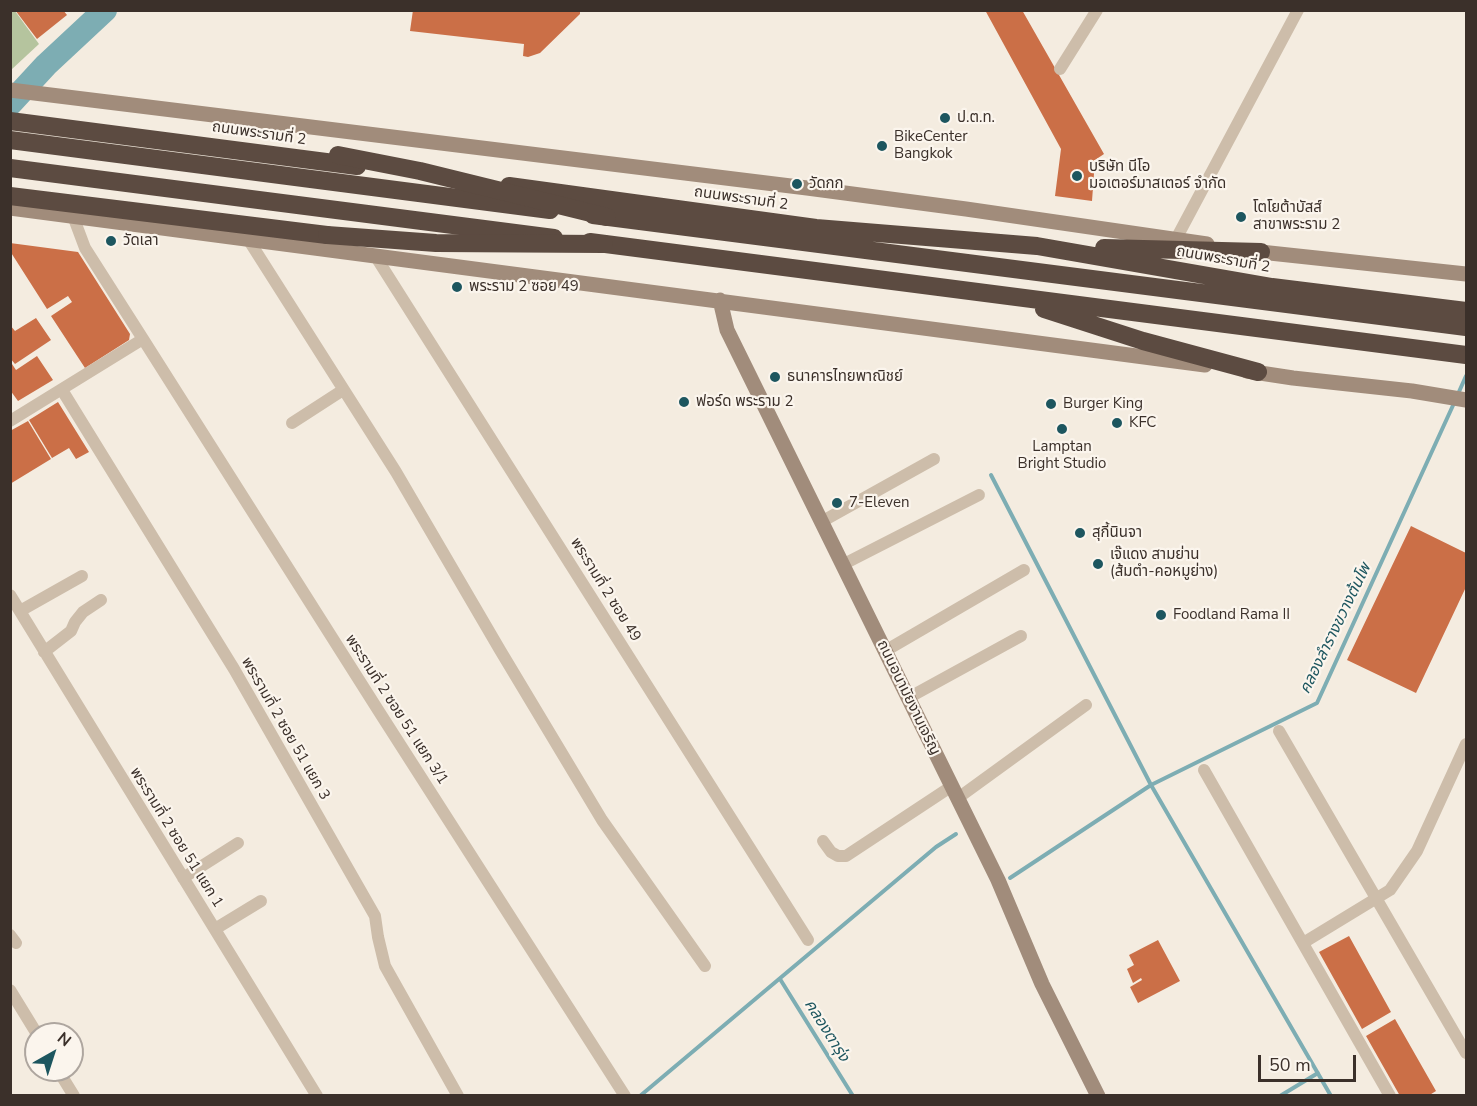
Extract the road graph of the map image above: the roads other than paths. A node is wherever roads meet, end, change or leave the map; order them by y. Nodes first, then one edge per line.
1 (1097, 10) edge
2 (1298, 10) edge
3 (1060, 69) dead end
4 (10, 90) edge
5 (10, 111) edge
6 (10, 121) edge
7 (10, 140) edge
8 (10, 168) edge
9 (10, 174) edge
10 (10, 196) edge
11 (10, 208) edge
12 (73, 216) junction
13 (607, 217) junction
14 (1176, 239) junction
15 (248, 240) junction
16 (604, 244) junction
17 (1037, 246) junction
18 (1261, 252) junction
19 (376, 257) junction
20 (1467, 274) edge
21 (720, 300) junction
22 (1043, 309) junction
23 (1466, 316) edge
24 (143, 339) junction
25 (1467, 355) edge
26 (1258, 372) junction
27 (62, 390) junction
28 (343, 390) junction
29 (1464, 400) edge
30 (10, 421) edge
31 (292, 423) dead end
32 (934, 459) dead end
33 (979, 495) dead end
34 (821, 522) junction
35 (842, 564) junction
36 (1024, 570) dead end
37 (82, 576) dead end
38 (10, 595) edge
39 (101, 600) dead end
40 (20, 611) junction
41 (1021, 636) dead end
42 (885, 651) junction
43 (44, 652) junction
44 (908, 698) junction
45 (1086, 705) dead end
46 (1279, 731) dead end
47 (1467, 744) edge
48 (1204, 770) dead end
49 (955, 792) junction
50 (824, 841) dead end
51 (238, 843) dead end
52 (183, 878) junction
53 (1376, 898) junction
54 (261, 901) dead end
55 (215, 929) junction
56 (808, 940) dead end
57 (1303, 943) junction
58 (705, 966) dead end
59 (10, 990) edge
60 (30, 1022) edge
61 (1467, 1053) edge
62 (66, 1082) edge
63 (74, 1095) edge
64 (317, 1095) edge
65 (458, 1095) edge
66 (625, 1095) edge
67 (1098, 1095) edge
68 (1390, 1095) edge

1 - 3 street
2 - 14 street
4 - 14 main road, ถนนพระรามที่ 2
5 - 13 highway, bridge
6 - 17 highway, ถนนพระรามที่ 2
7 - 13 highway, bridge
8 - 16 highway, bridge
9 - 22 highway
10 - 16 highway, bridge
11 - 12 main road
12 - 15 main road
12 - 24 street, พระรามที่ 2 ซอย 51 แยก 3/1
13 - 23 highway
14 - 18 main road, ถนนพระรามที่ 2
15 - 19 main road
15 - 28 street
16 - 25 highway
17 - 18 highway
17 - 23 highway, ถนนพระรามที่ 2
18 - 20 main road, ถนนพระรามที่ 2
19 - 21 main road
19 - 56 street, พระรามที่ 2 ซอย 49
21 - 26 main road
21 - 34 main road, ถนนอนามัยงามเจริญ
22 - 25 highway
22 - 26 highway
24 - 27 street
24 - 66 street, พระรามที่ 2 ซอย 51 แยก 3/1
26 - 29 main road
27 - 30 street
27 - 65 street, พระรามที่ 2 ซอย 51 แยก 3
28 - 31 street
28 - 58 street
32 - 34 street
33 - 35 street
34 - 35 main road, ถนนอนามัยงามเจริญ
35 - 42 main road, ถนนอนามัยงามเจริญ
36 - 42 street
37 - 40 street
38 - 40 street, พระรามที่ 2 ซอย 51 แยก 1
39 - 43 street
40 - 43 street, พระรามที่ 2 ซอย 51 แยก 1
41 - 44 street
42 - 44 main road, ถนนอนามัยงามเจริญ
43 - 52 street, พระรามที่ 2 ซอย 51 แยก 1
44 - 49 main road, ถนนอนามัยงามเจริญ
45 - 49 street
46 - 53 street
47 - 53 street
48 - 57 street
49 - 50 street
49 - 67 main road, ถนนอนามัยงามเจริญ
51 - 52 street
52 - 55 street, พระรามที่ 2 ซอย 51 แยก 1
53 - 57 street
53 - 61 street
54 - 55 street
55 - 64 street, พระรามที่ 2 ซอย 51 แยก 1
57 - 68 street
59 - 60 street
62 - 63 street

